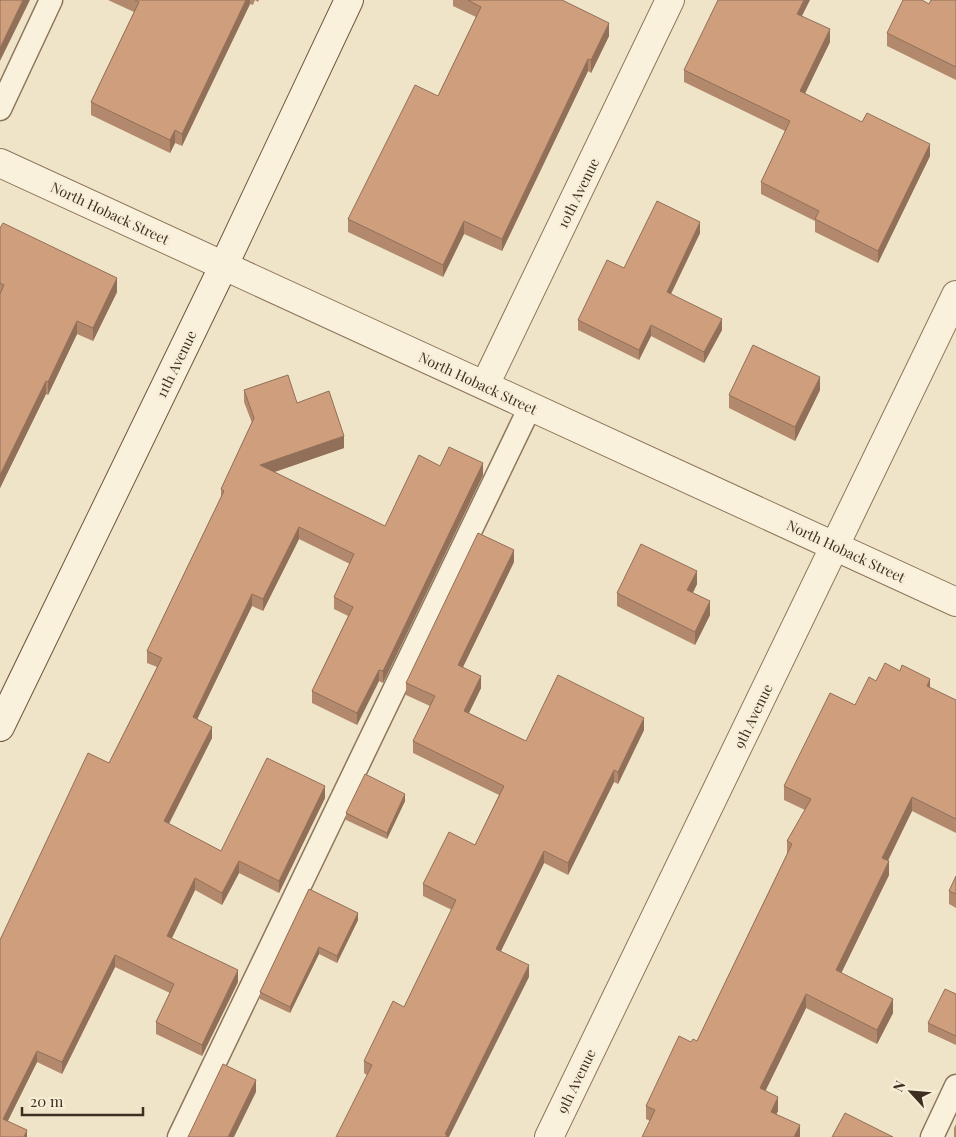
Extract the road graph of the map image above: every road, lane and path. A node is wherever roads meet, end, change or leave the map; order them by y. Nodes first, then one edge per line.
1 (52, 0) edge
2 (349, 0) edge
3 (670, 0) edge
4 (0, 109) edge
5 (0, 163) edge
6 (224, 265) junction
7 (956, 295) edge
8 (486, 385) junction
9 (530, 407) junction
10 (835, 546) junction
11 (956, 602) edge
12 (0, 727) edge
13 (956, 1086) edge
14 (179, 1137) edge
15 (549, 1137) edge
16 (932, 1137) edge

1 - 4 lane
2 - 6 street, 11th Avenue
3 - 8 street, 10th Avenue
5 - 6 street, North Hoback Street
6 - 8 street, North Hoback Street
6 - 12 street, 11th Avenue
7 - 10 street, 9th Avenue
8 - 9 street, North Hoback Street
9 - 10 street, North Hoback Street
9 - 14 lane
10 - 11 street, North Hoback Street
10 - 15 street, 9th Avenue
13 - 16 lane

